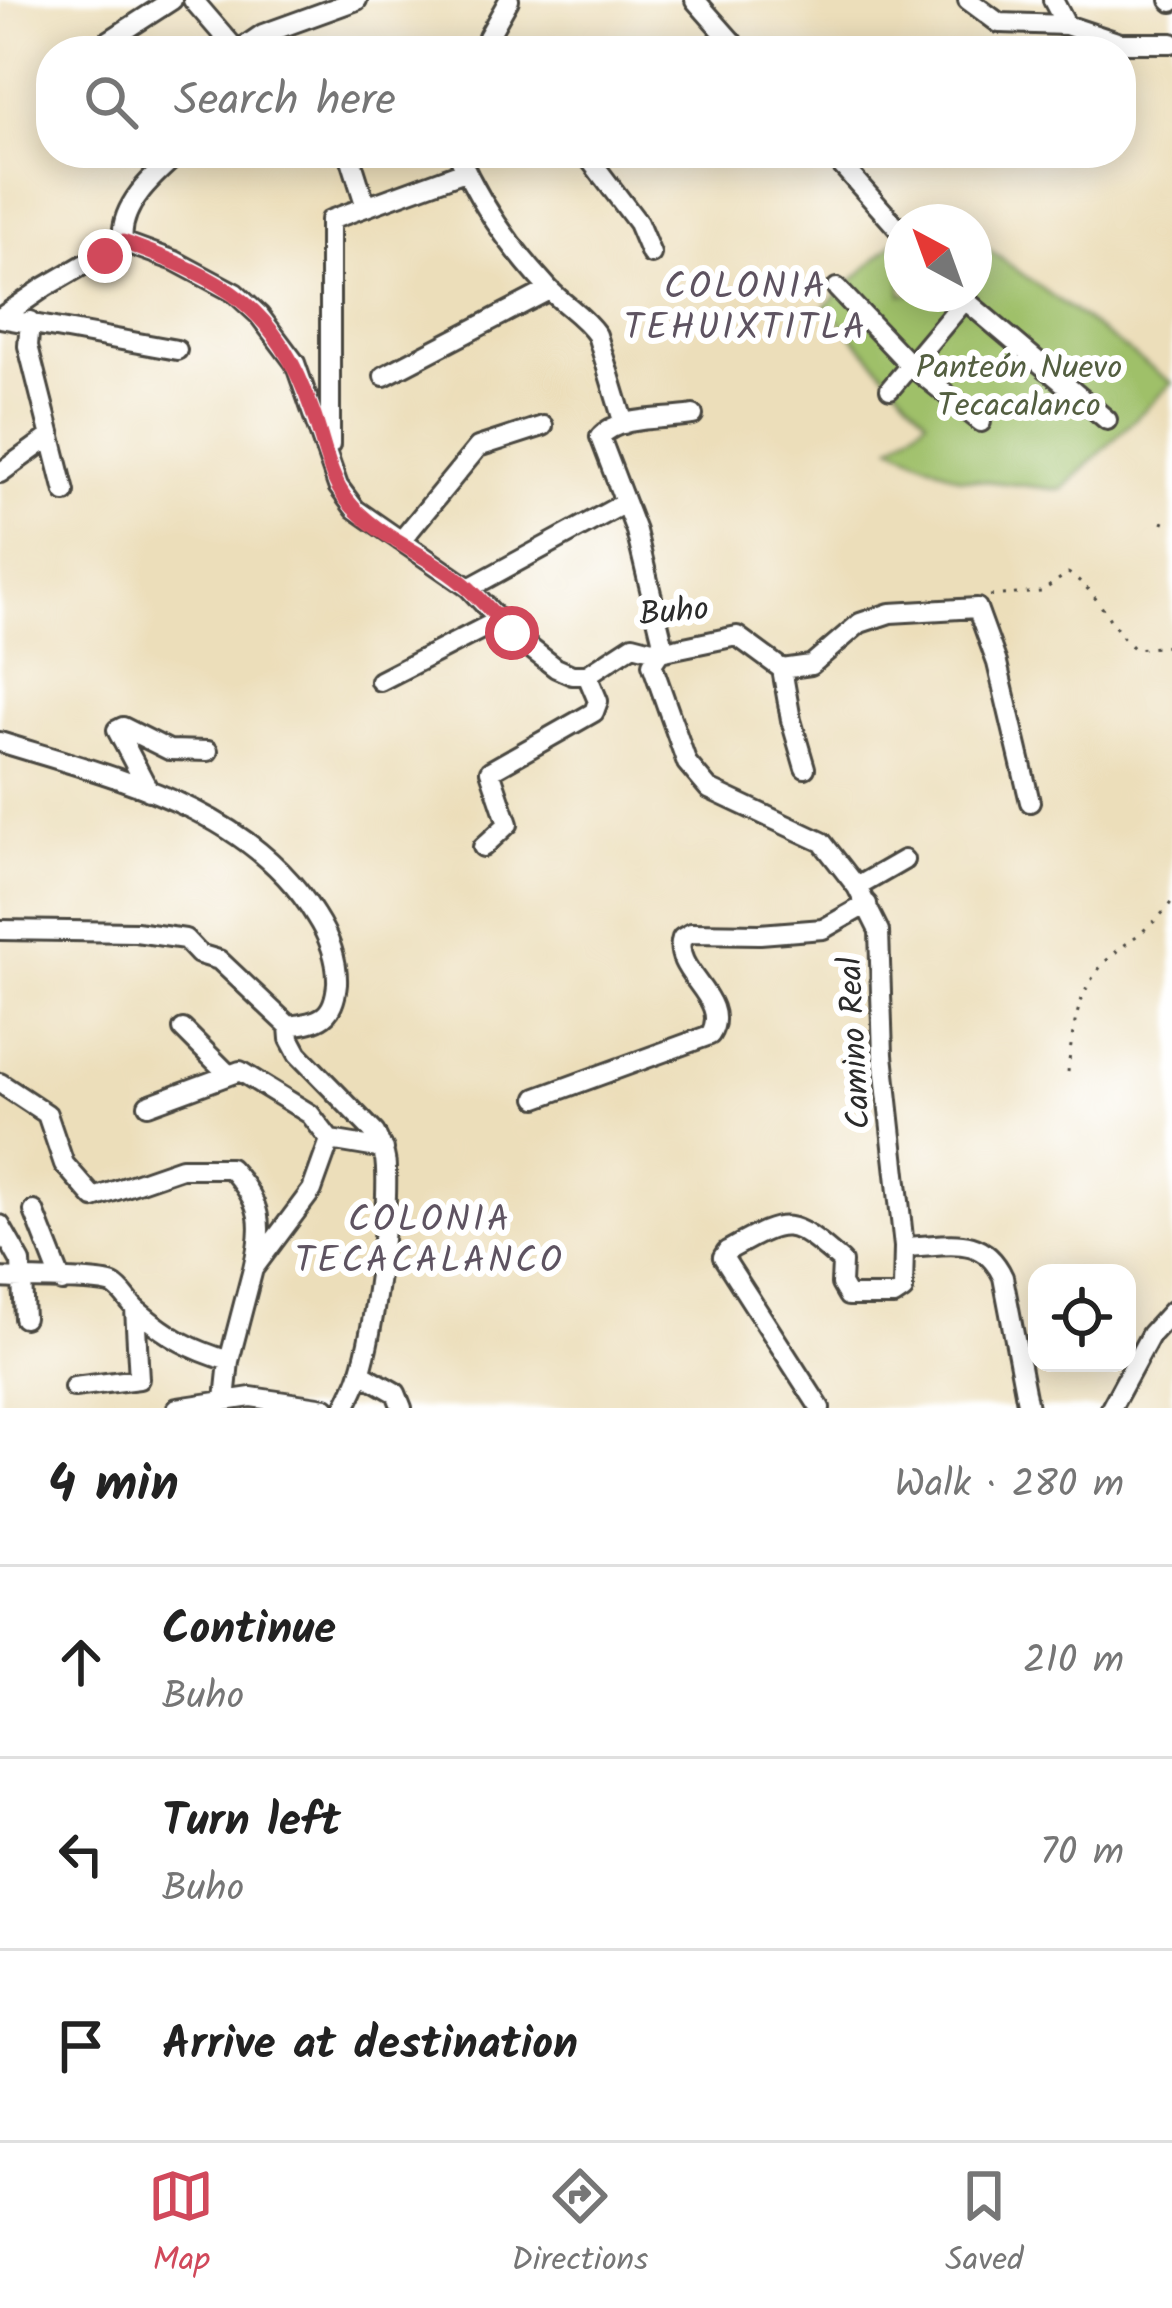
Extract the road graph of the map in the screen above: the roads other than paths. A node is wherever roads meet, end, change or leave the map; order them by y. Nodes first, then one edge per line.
1 (172, 0) edge
2 (194, 0) edge
3 (357, 0) edge
4 (509, 0) edge
5 (695, 0) edge
6 (968, 0) edge
7 (1053, 0) edge
8 (1066, 25) junction
9 (116, 36) edge
10 (224, 36) edge
11 (260, 36) edge
12 (489, 36) edge
13 (727, 36) edge
14 (1099, 36) edge
15 (1136, 43) edge
16 (1172, 43) edge
17 (159, 168) edge
18 (354, 168) edge
19 (449, 168) edge
20 (465, 168) edge
21 (596, 168) edge
22 (844, 168) edge
23 (366, 207) junction
24 (884, 214) edge
25 (123, 242) junction
26 (651, 254) dead end
27 (837, 288) dead end
28 (549, 290) junction
29 (950, 312) edge
30 (979, 312) edge
31 (0, 318) edge
32 (30, 321) junction
33 (177, 350) dead end
34 (911, 366) junction
35 (384, 376) dead end
36 (890, 389) dead end
37 (693, 415) dead end
38 (1106, 420) dead end
39 (981, 422) dead end
40 (624, 424) junction
41 (543, 426) dead end
42 (51, 436) junction
43 (330, 462) junction
44 (0, 473) edge
45 (65, 492) dead end
46 (623, 504) junction
47 (400, 541) junction
48 (470, 588) junction
49 (499, 620) junction
50 (660, 652) junction
51 (782, 669) junction
52 (587, 674) junction
53 (380, 681) dead end
54 (0, 742) edge
55 (208, 751) dead end
56 (806, 768) dead end
57 (148, 791) junction
58 (1030, 802) dead end
59 (482, 847) dead end
60 (904, 860) dead end
61 (862, 896) junction
62 (0, 930) edge
63 (289, 1026) junction
64 (182, 1029) dead end
65 (229, 1076) junction
66 (0, 1083) edge
67 (537, 1098) dead end
68 (148, 1106) dead end
69 (330, 1140) junction
70 (384, 1149) junction
71 (34, 1211) dead end
72 (0, 1225) edge
73 (904, 1247) junction
74 (253, 1269) junction
75 (0, 1278) edge
76 (25, 1280) junction
77 (62, 1282) junction
78 (135, 1309) junction
79 (1172, 1311) edge
80 (24, 1318) dead end
81 (229, 1361) junction
82 (361, 1373) junction
83 (74, 1388) dead end
84 (225, 1400) junction
85 (176, 1408) edge
86 (326, 1408) edge
87 (345, 1408) edge
88 (402, 1408) edge
89 (820, 1408) edge
90 (1028, 1408) edge
91 (1112, 1408) edge

1 - 9 street
2 - 10 street
3 - 11 street
4 - 12 street
5 - 13 street
6 - 8 street
7 - 8 street
8 - 14 street
15 - 16 street
17 - 25 street
18 - 23 street
19 - 23 street
20 - 28 street
21 - 26 street
22 - 24 street
23 - 43 street
25 - 31 street
25 - 43 street
27 - 34 street
28 - 35 street
28 - 40 street
29 - 34 street
30 - 38 street
31 - 32 street
32 - 33 street
32 - 42 street
34 - 36 street
34 - 39 street
37 - 40 street
40 - 46 street
41 - 47 street
42 - 44 street
42 - 45 street
43 - 47 street
46 - 48 street
46 - 50 street
47 - 48 street
48 - 49 street
49 - 52 street
49 - 53 street
50 - 51 street, Buho
50 - 52 street, Buho
50 - 61 street, Camino Real
51 - 56 street
51 - 58 street
52 - 59 street
54 - 57 street
55 - 57 street
57 - 63 street
60 - 61 street
61 - 67 street
61 - 73 street, Camino Real
62 - 63 street
63 - 70 street
64 - 65 street
65 - 68 street
65 - 69 street
66 - 74 street
69 - 70 street
69 - 74 street
70 - 82 street
71 - 77 street
72 - 76 street
73 - 89 street
73 - 90 street
74 - 81 street
75 - 76 street
76 - 77 street
76 - 80 street
77 - 78 street
78 - 81 street
78 - 83 street
79 - 91 street
81 - 84 street
82 - 87 street
82 - 88 street
84 - 85 street
84 - 86 street

